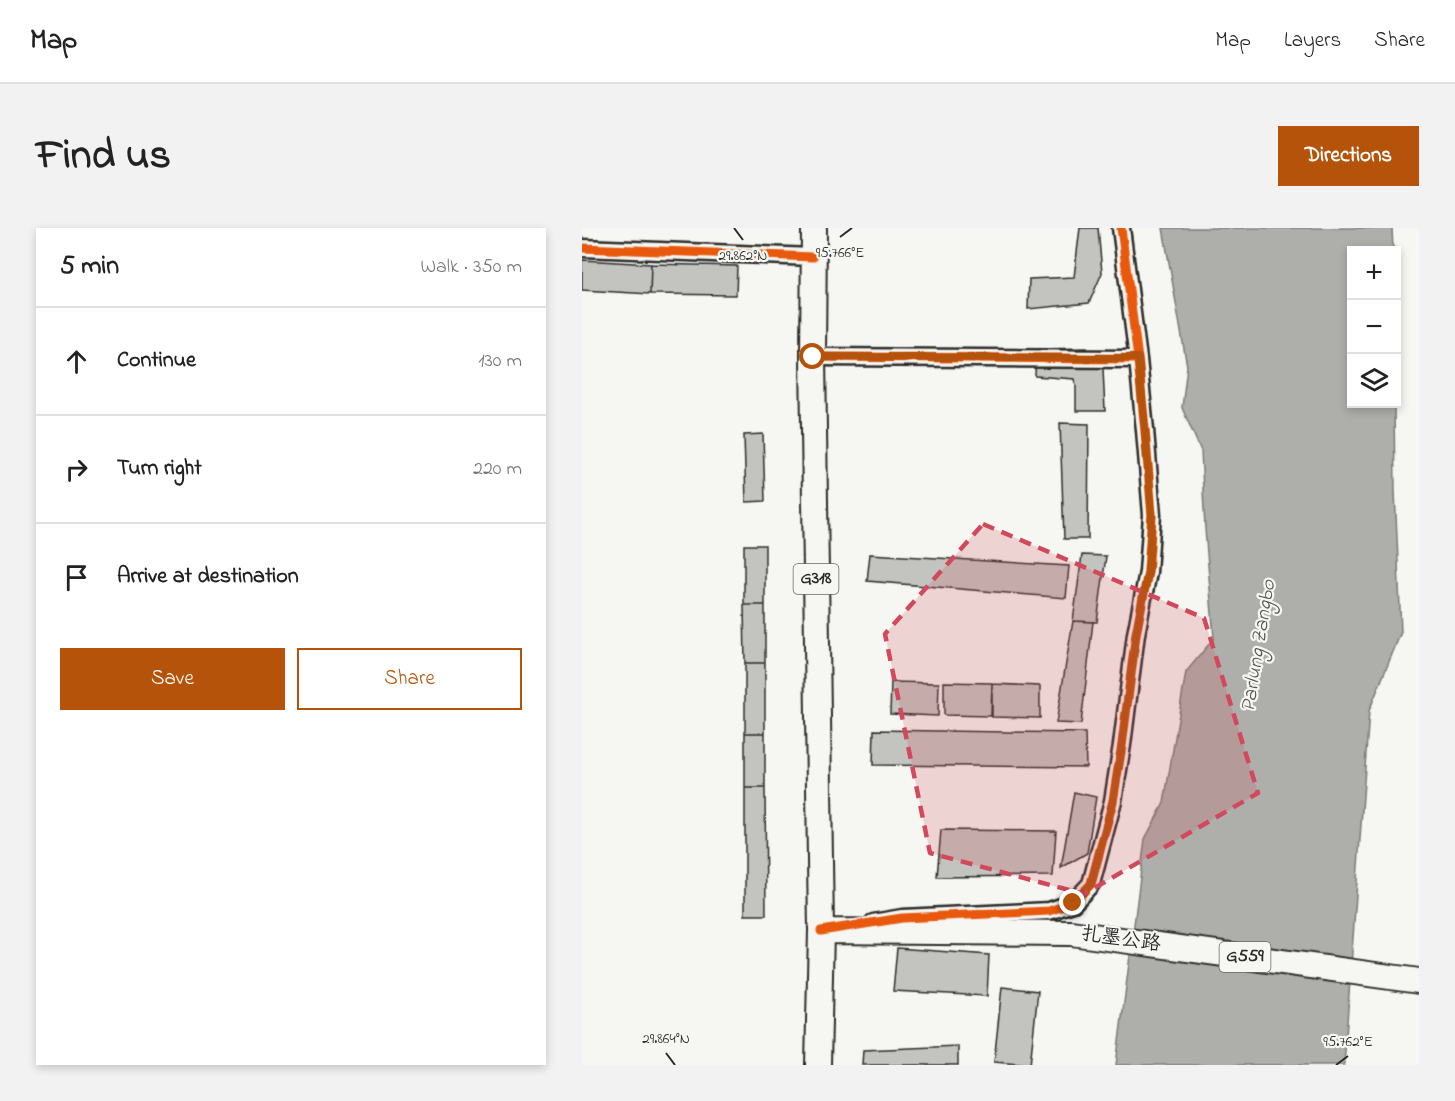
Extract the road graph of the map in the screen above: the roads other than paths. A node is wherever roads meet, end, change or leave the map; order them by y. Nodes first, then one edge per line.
1 (814, 228) edge
2 (1121, 228) edge
3 (582, 249) edge
4 (813, 257) junction
5 (813, 357) junction
6 (1138, 358) junction
7 (821, 931) junction
8 (1419, 981) edge
9 (818, 1065) edge

1 - 4 highway, G318
2 - 6 street
3 - 4 street
4 - 5 highway, G318
5 - 6 street
5 - 7 highway, G318
6 - 7 street
7 - 8 highway, 扎墨公路 / G559
7 - 9 highway, G318

